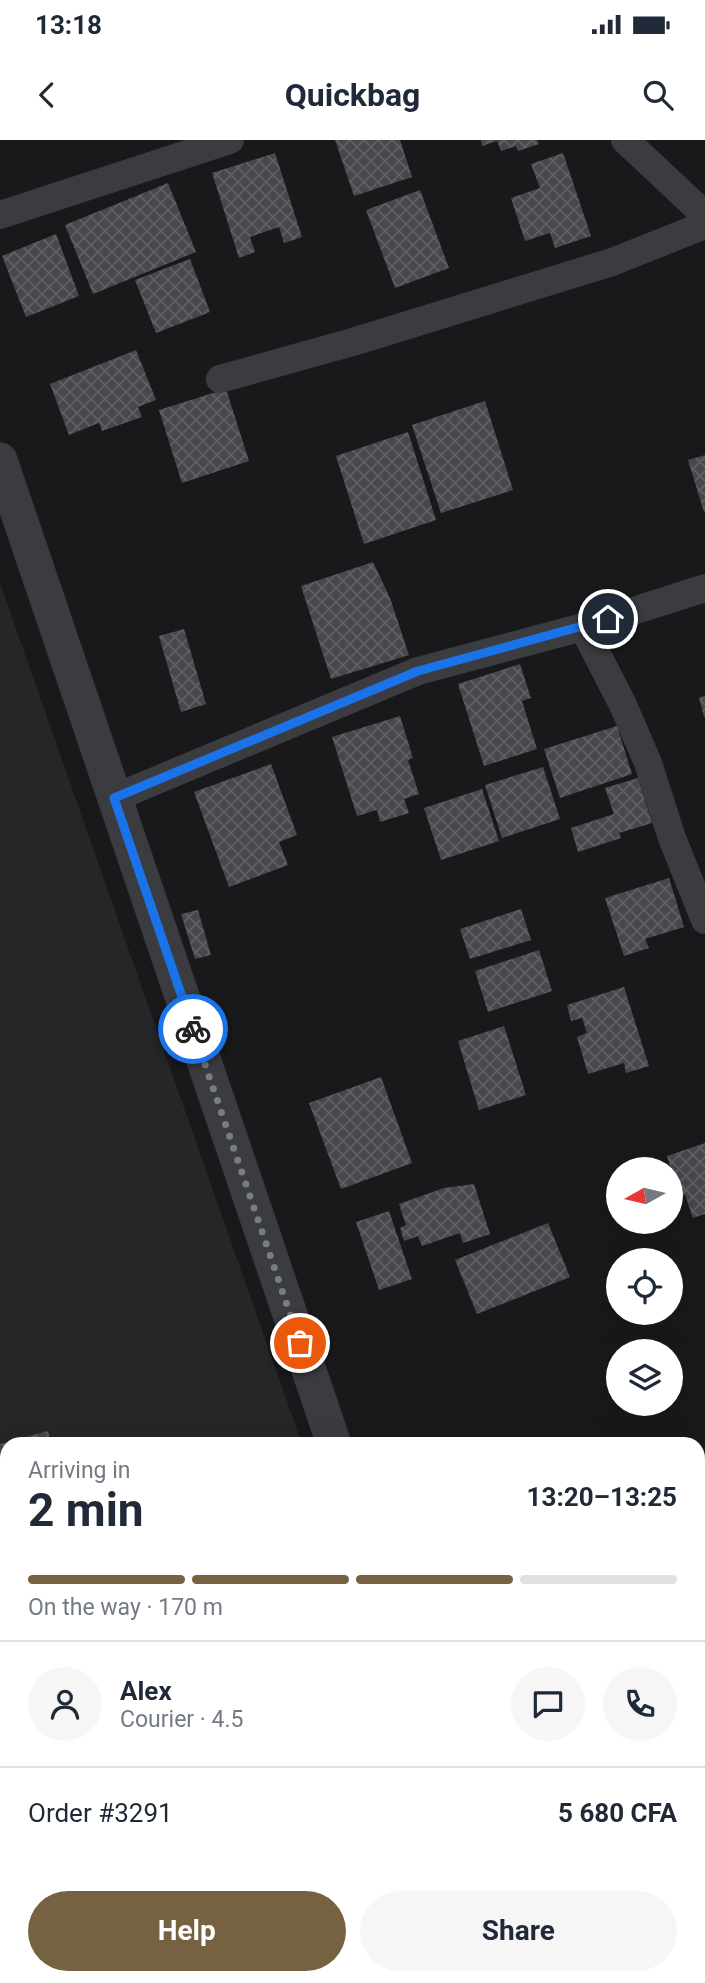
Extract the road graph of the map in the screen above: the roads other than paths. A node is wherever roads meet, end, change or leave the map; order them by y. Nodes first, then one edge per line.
1 (230, 140) edge
2 (625, 140) edge
3 (0, 215) edge
4 (705, 215) edge
5 (705, 225) edge
6 (220, 379) dead end
7 (0, 460) edge
8 (705, 588) edge
9 (583, 627) junction
10 (114, 798) junction
11 (705, 920) edge
12 (332, 1437) edge

1 - 3 street
2 - 4 street
5 - 6 street
7 - 10 street
8 - 9 street
9 - 10 street
9 - 11 street
10 - 12 street

